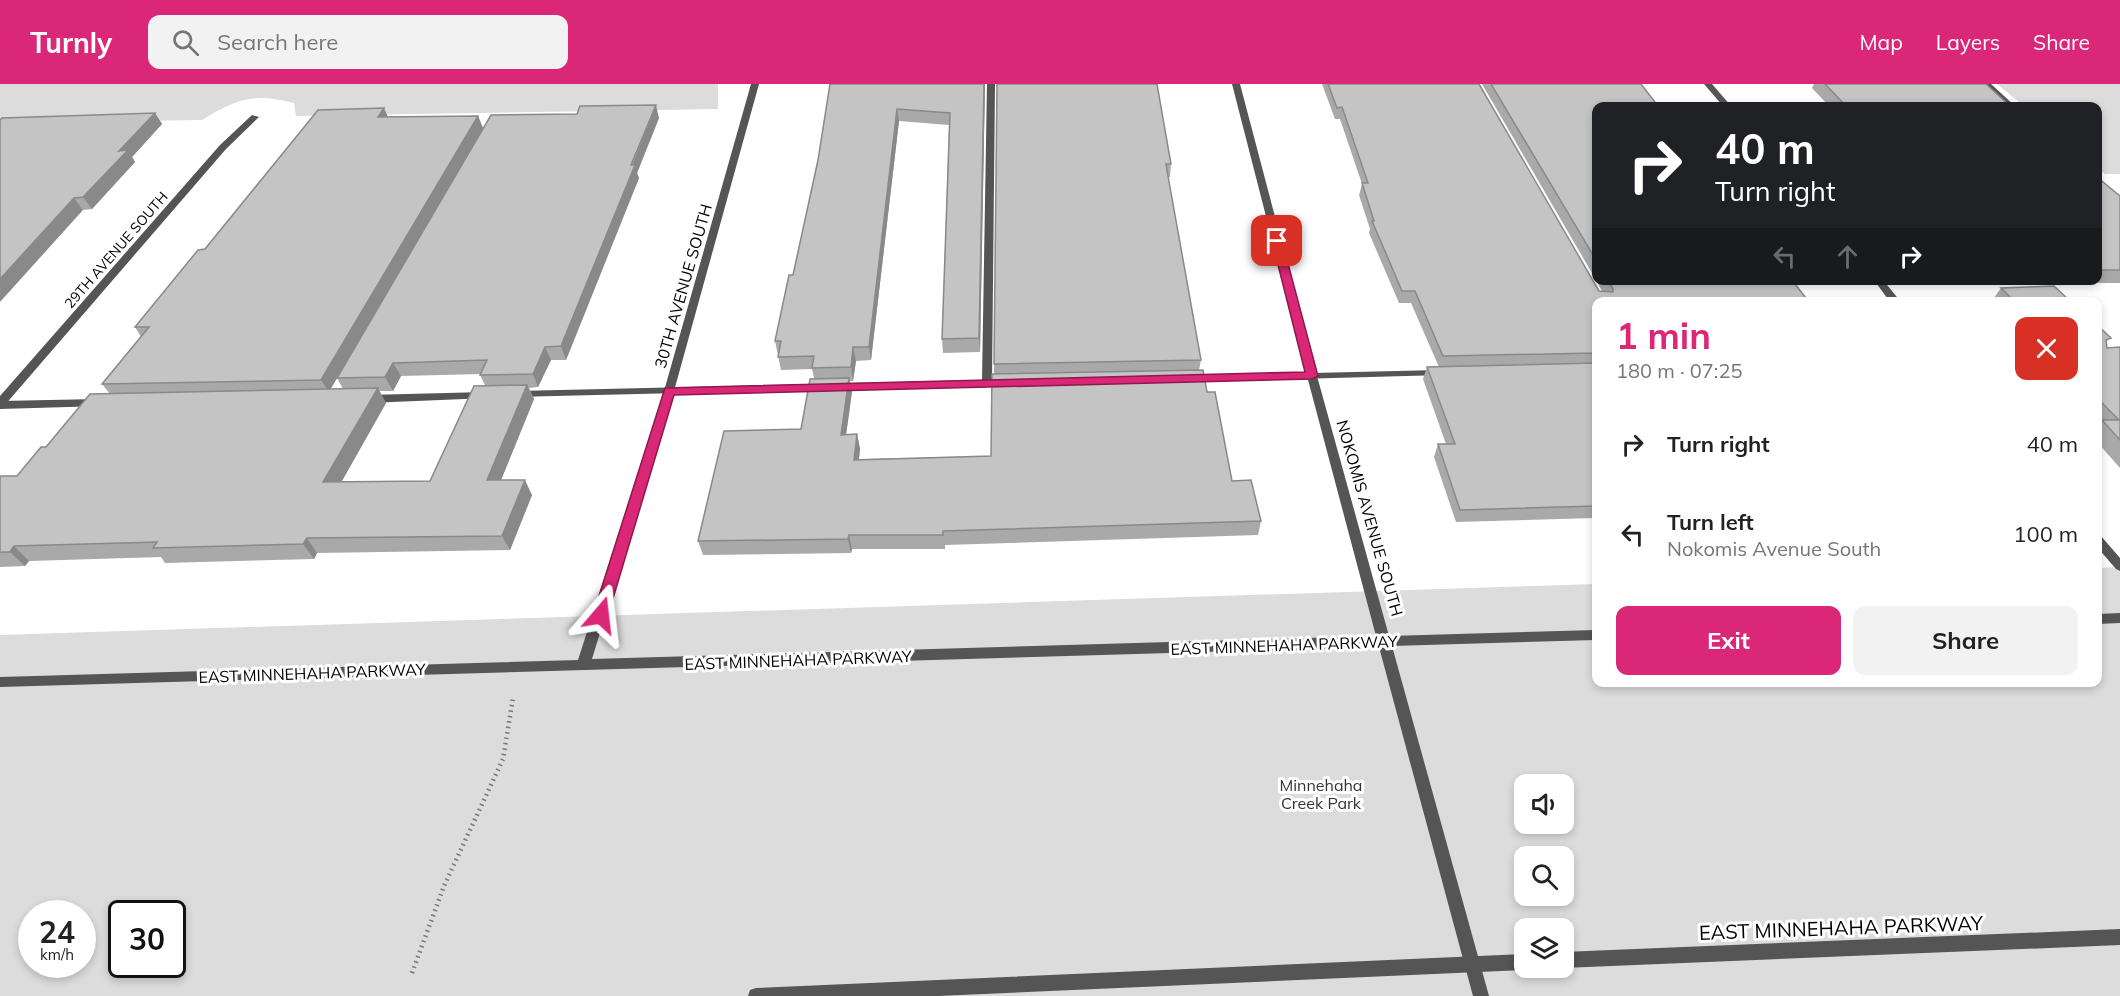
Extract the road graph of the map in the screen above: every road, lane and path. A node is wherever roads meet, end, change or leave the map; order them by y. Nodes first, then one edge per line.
1 (755, 84) edge
2 (991, 84) edge
3 (1236, 84) edge
4 (1708, 84) edge
5 (1986, 84) edge
6 (1724, 102) edge
7 (2006, 102) edge
8 (255, 117) dead end
9 (1882, 285) edge
10 (1892, 297) edge
11 (1453, 373) edge
12 (1312, 376) junction
13 (1174, 379) edge
14 (1022, 383) edge
15 (987, 384) junction
16 (669, 391) junction
17 (499, 395) edge
18 (510, 395) edge
19 (356, 399) edge
20 (110, 403) edge
21 (0, 404) edge
22 (2102, 545) edge
23 (2120, 566) edge
24 (2120, 618) edge
25 (2102, 619) edge
26 (1592, 635) edge
27 (1386, 641) junction
28 (583, 666) junction
29 (0, 682) edge
30 (514, 692) dead end
31 (2120, 937) edge
32 (1574, 960) edge
33 (1514, 963) edge
34 (1473, 966) junction
35 (412, 973) dead end
36 (756, 996) edge
37 (1481, 996) edge

1 - 16 street, 30TH AVENUE SOUTH
2 - 15 street
3 - 12 street, NOKOMIS AVENUE SOUTH
4 - 6 street
5 - 7 street
8 - 21 street, 29TH AVENUE SOUTH
9 - 10 street
11 - 12 street
12 - 13 street
12 - 27 street, NOKOMIS AVENUE SOUTH
14 - 15 street
15 - 16 street
16 - 18 street
16 - 28 street, 30TH AVENUE SOUTH
17 - 19 street
20 - 21 street
22 - 23 street
24 - 25 street
26 - 27 street, EAST MINNEHAHA PARKWAY
27 - 28 street, EAST MINNEHAHA PARKWAY
27 - 34 street, NOKOMIS AVENUE SOUTH
28 - 29 street, EAST MINNEHAHA PARKWAY
30 - 35 path
31 - 32 street, EAST MINNEHAHA PARKWAY
33 - 34 street
34 - 36 street
34 - 37 street, NOKOMIS AVENUE SOUTH

